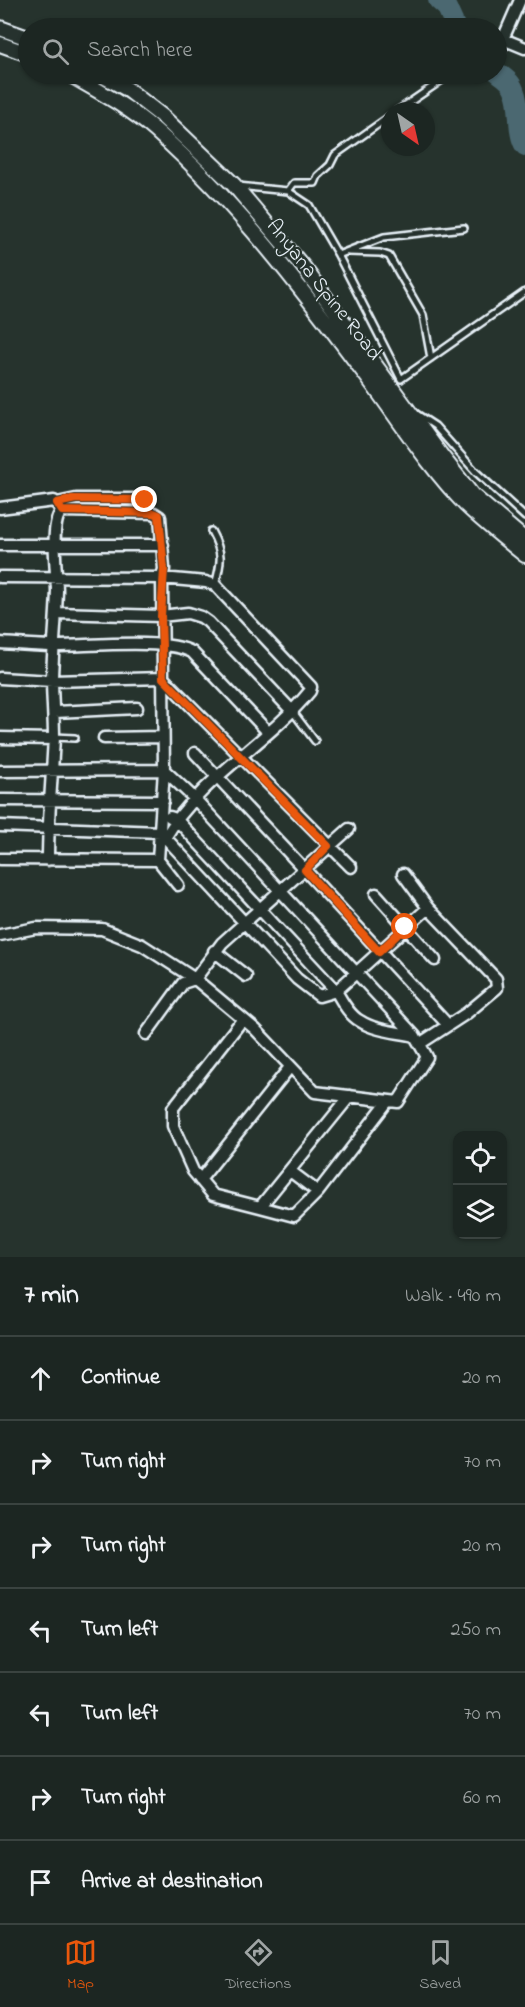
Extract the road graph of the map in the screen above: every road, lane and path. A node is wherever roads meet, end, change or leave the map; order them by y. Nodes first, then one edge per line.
1 (521, 3) edge
2 (0, 28) edge
3 (507, 30) edge
4 (18, 34) edge
5 (507, 41) edge
6 (0, 44) edge
7 (525, 48) edge
8 (18, 50) edge
9 (87, 84) edge
10 (118, 84) edge
11 (436, 84) edge
12 (410, 102) edge
13 (381, 122) edge
14 (234, 185) junction
15 (288, 191) junction
16 (464, 228) dead end
17 (348, 252) junction
18 (338, 255) junction
19 (525, 292) edge
20 (431, 358) junction
21 (407, 409) junction
22 (145, 500) dead end
23 (59, 507) junction
24 (0, 508) edge
25 (525, 517) edge
26 (211, 531) dead end
27 (525, 540) edge
28 (0, 545) edge
29 (55, 545) junction
30 (163, 545) junction
31 (525, 555) edge
32 (0, 577) edge
33 (57, 578) junction
34 (162, 578) junction
35 (215, 585) junction
36 (56, 613) junction
37 (161, 616) junction
38 (0, 643) edge
39 (162, 644) junction
40 (53, 646) junction
41 (0, 678) edge
42 (163, 678) junction
43 (52, 681) junction
44 (137, 708) dead end
45 (55, 712) junction
46 (293, 712) junction
47 (268, 732) junction
48 (163, 737) junction
49 (0, 738) edge
50 (54, 738) junction
51 (75, 738) dead end
52 (104, 738) dead end
53 (315, 741) dead end
54 (195, 753) dead end
55 (241, 757) junction
56 (164, 770) junction
57 (0, 771) edge
58 (52, 772) junction
59 (217, 779) junction
60 (194, 798) junction
61 (0, 800) edge
62 (48, 800) junction
63 (163, 801) junction
64 (162, 814) junction
65 (176, 819) junction
66 (0, 826) edge
67 (48, 829) junction
68 (348, 829) dead end
69 (163, 835) junction
70 (328, 846) junction
71 (0, 859) edge
72 (48, 860) junction
73 (158, 860) junction
74 (351, 867) dead end
75 (305, 870) junction
76 (403, 874) dead end
77 (178, 885) dead end
78 (279, 891) junction
79 (376, 894) dead end
80 (428, 908) junction
81 (260, 909) junction
82 (246, 924) junction
83 (405, 927) junction
84 (0, 935) edge
85 (214, 951) junction
86 (379, 952) junction
87 (435, 960) dead end
88 (357, 973) junction
89 (246, 976) dead end
90 (195, 979) junction
91 (336, 992) junction
92 (243, 1019) junction
93 (448, 1025) junction
94 (146, 1034) dead end
95 (418, 1040) junction
96 (290, 1067) junction
97 (350, 1096) junction
98 (388, 1101) junction
99 (290, 1171) junction
100 (200, 1180) junction
101 (318, 1192) junction
102 (260, 1207) junction

1 - 3 street
2 - 4 main road
5 - 7 street
6 - 8 main road
9 - 31 main road, Anyana Spine Road
10 - 14 main road, Anyana Spine Road
11 - 12 lane
13 - 15 lane
14 - 15 lane
14 - 21 main road, Anyana Spine Road
15 - 18 lane
16 - 17 lane
17 - 18 lane
17 - 20 lane
18 - 20 lane
19 - 20 lane
21 - 25 lane
21 - 27 main road, Anyana Spine Road
22 - 23 street
23 - 24 street
23 - 29 street
23 - 30 street
26 - 35 lane
28 - 29 street
29 - 30 street
29 - 33 street
30 - 34 street
32 - 33 street
33 - 34 street
33 - 36 street
34 - 35 street
34 - 37 street
35 - 46 street
36 - 37 street
36 - 40 street
37 - 39 street
37 - 46 street
38 - 40 street
39 - 40 street
39 - 42 street
39 - 47 street
40 - 43 street
41 - 43 street
42 - 43 street
42 - 48 street
42 - 55 street
43 - 45 street
44 - 45 street
45 - 50 street
46 - 47 street
46 - 53 lane
47 - 55 street
48 - 52 street
48 - 56 street
49 - 50 street
50 - 51 lane
50 - 58 street
54 - 59 street
55 - 59 street
55 - 70 street
56 - 58 street
56 - 60 street
56 - 63 street
57 - 58 street
58 - 62 street
59 - 60 street
59 - 75 street
60 - 65 street
60 - 78 street
61 - 62 street
62 - 63 street
62 - 67 street
63 - 64 street
64 - 65 street
64 - 69 street
65 - 69 street
65 - 81 street
66 - 67 street
67 - 69 street
67 - 72 street
68 - 70 street
69 - 73 street
69 - 82 street
70 - 74 street
70 - 75 street
71 - 72 street
72 - 73 street
73 - 77 street
75 - 78 street
75 - 86 street
76 - 80 street
78 - 81 street
78 - 88 street
79 - 83 street
80 - 83 street
80 - 93 street
81 - 82 street
81 - 91 street
82 - 85 street
82 - 91 street
83 - 86 street
83 - 87 street
84 - 90 street
85 - 89 street
85 - 90 street
86 - 88 street
86 - 93 street
88 - 91 street
88 - 95 street
90 - 92 street
90 - 94 street
91 - 95 street
92 - 96 street
92 - 100 street
93 - 95 street
95 - 98 street
96 - 97 street
96 - 100 street
97 - 98 street
97 - 99 street
98 - 101 street
99 - 101 street
99 - 102 street
100 - 102 street
101 - 102 street

